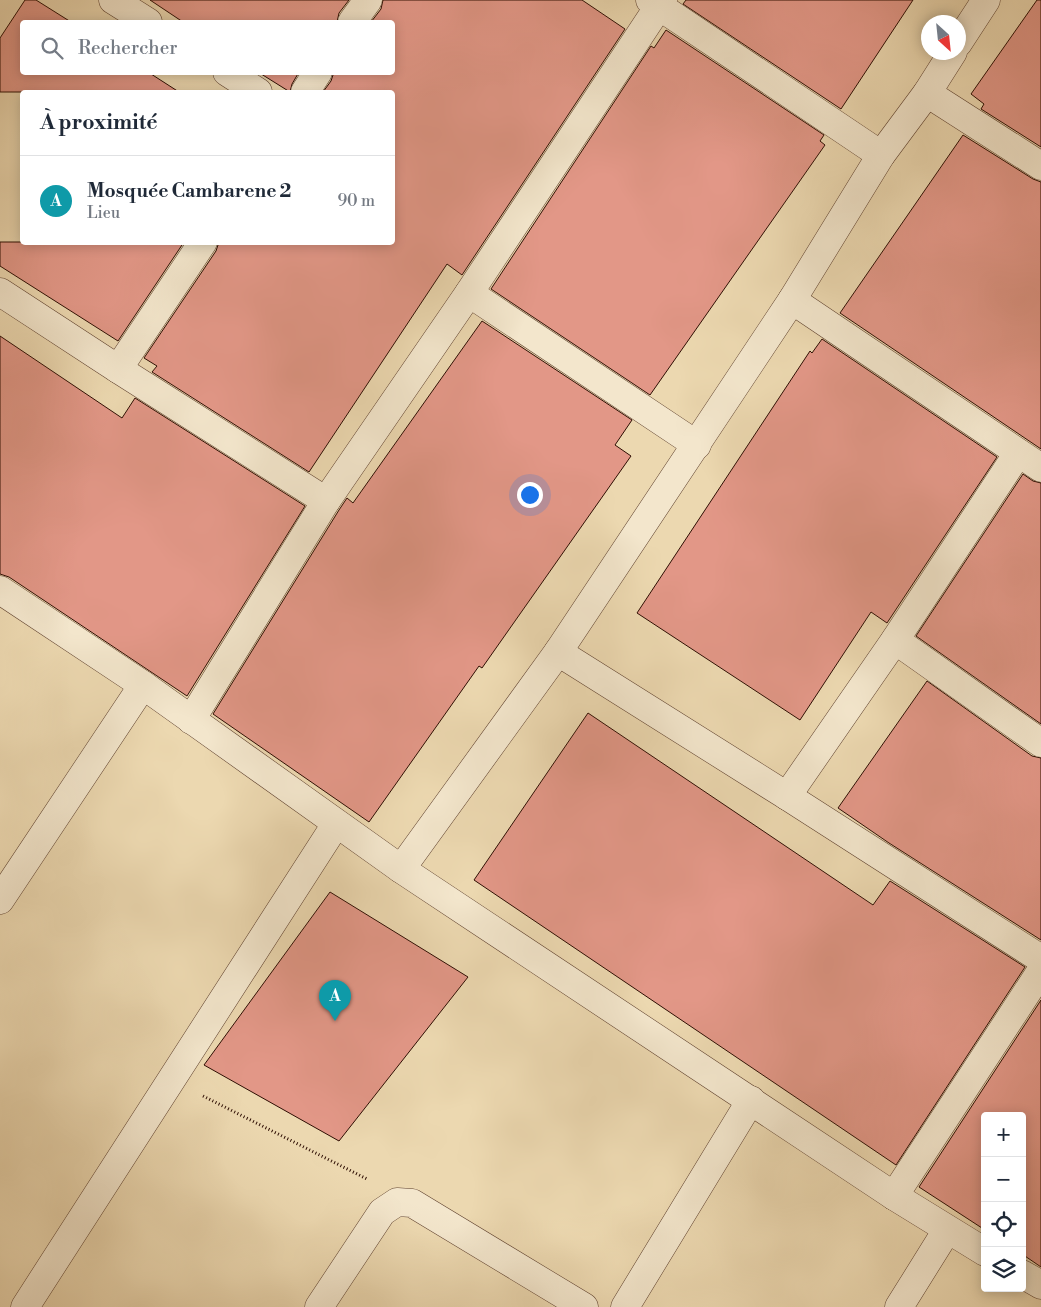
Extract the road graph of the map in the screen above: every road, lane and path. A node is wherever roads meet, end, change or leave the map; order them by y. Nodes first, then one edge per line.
1 (113, 0) edge
2 (368, 0) edge
3 (986, 0) edge
4 (657, 2) edge
5 (145, 20) edge
6 (353, 20) edge
7 (966, 31) edge
8 (948, 60) edge
9 (232, 75) edge
10 (316, 75) edge
11 (255, 90) edge
12 (306, 90) edge
13 (927, 93) junction
14 (881, 156) junction
15 (1041, 166) edge
16 (202, 245) edge
17 (0, 292) edge
18 (469, 293) junction
19 (792, 300) junction
20 (118, 369) junction
21 (697, 445) junction
22 (1018, 454) junction
23 (1041, 468) edge
24 (326, 501) junction
25 (0, 590) edge
26 (895, 640) junction
27 (558, 652) junction
28 (143, 685) junction
29 (191, 720) junction
30 (1041, 743) edge
31 (787, 796) junction
32 (336, 824) junction
33 (401, 869) junction
34 (0, 900) edge
35 (1041, 959) edge
36 (1041, 971) edge
37 (171, 1079) junction
38 (751, 1100) junction
39 (894, 1196) junction
40 (412, 1203) junction
41 (947, 1230) junction
42 (981, 1250) edge
43 (1026, 1276) edge
44 (1041, 1285) edge
45 (25, 1307) edge
46 (319, 1307) edge
47 (584, 1307) edge
48 (625, 1307) edge
49 (899, 1307) edge

1 - 5 street
2 - 6 street
3 - 7 street
4 - 14 street
4 - 18 street
8 - 13 street
9 - 11 street
10 - 12 street
13 - 14 street
13 - 15 street
14 - 19 street
16 - 20 street
17 - 20 street
18 - 21 street
18 - 24 street
19 - 21 street
19 - 22 street
20 - 24 street
21 - 27 street
22 - 23 street
22 - 26 street
24 - 29 street
25 - 28 street
26 - 30 street
26 - 31 street
27 - 31 street
27 - 33 street
28 - 29 street
28 - 34 street
29 - 32 street
31 - 35 street
32 - 33 street
32 - 37 street
33 - 38 street
36 - 39 street
37 - 40 path
37 - 45 street
38 - 39 street
38 - 48 street
39 - 41 street
40 - 46 street
40 - 47 street
41 - 42 street
41 - 49 street
43 - 44 street

